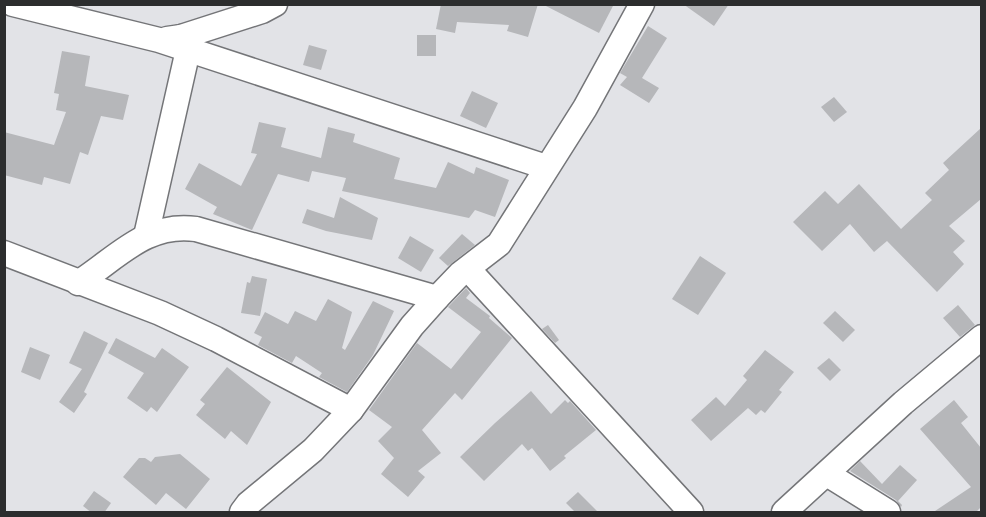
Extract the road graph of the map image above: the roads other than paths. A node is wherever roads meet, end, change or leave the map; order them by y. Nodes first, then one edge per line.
1 (13, 4) edge
2 (275, 4) edge
3 (642, 4) edge
4 (176, 42) junction
5 (546, 167) junction
6 (146, 236) junction
7 (4, 253) edge
8 (468, 269) junction
9 (78, 283) junction
10 (437, 298) junction
11 (981, 338) edge
12 (351, 410) junction
13 (826, 474) junction
14 (242, 513) edge
15 (691, 513) edge
16 (784, 513) edge
17 (888, 513) edge

1 - 4 street
2 - 4 street
3 - 5 street
4 - 5 street
4 - 6 street
5 - 8 street
6 - 9 street
6 - 10 street
7 - 9 street
8 - 10 street
8 - 15 street
9 - 12 street
10 - 12 street
11 - 13 street
12 - 14 street
13 - 16 street
13 - 17 street

